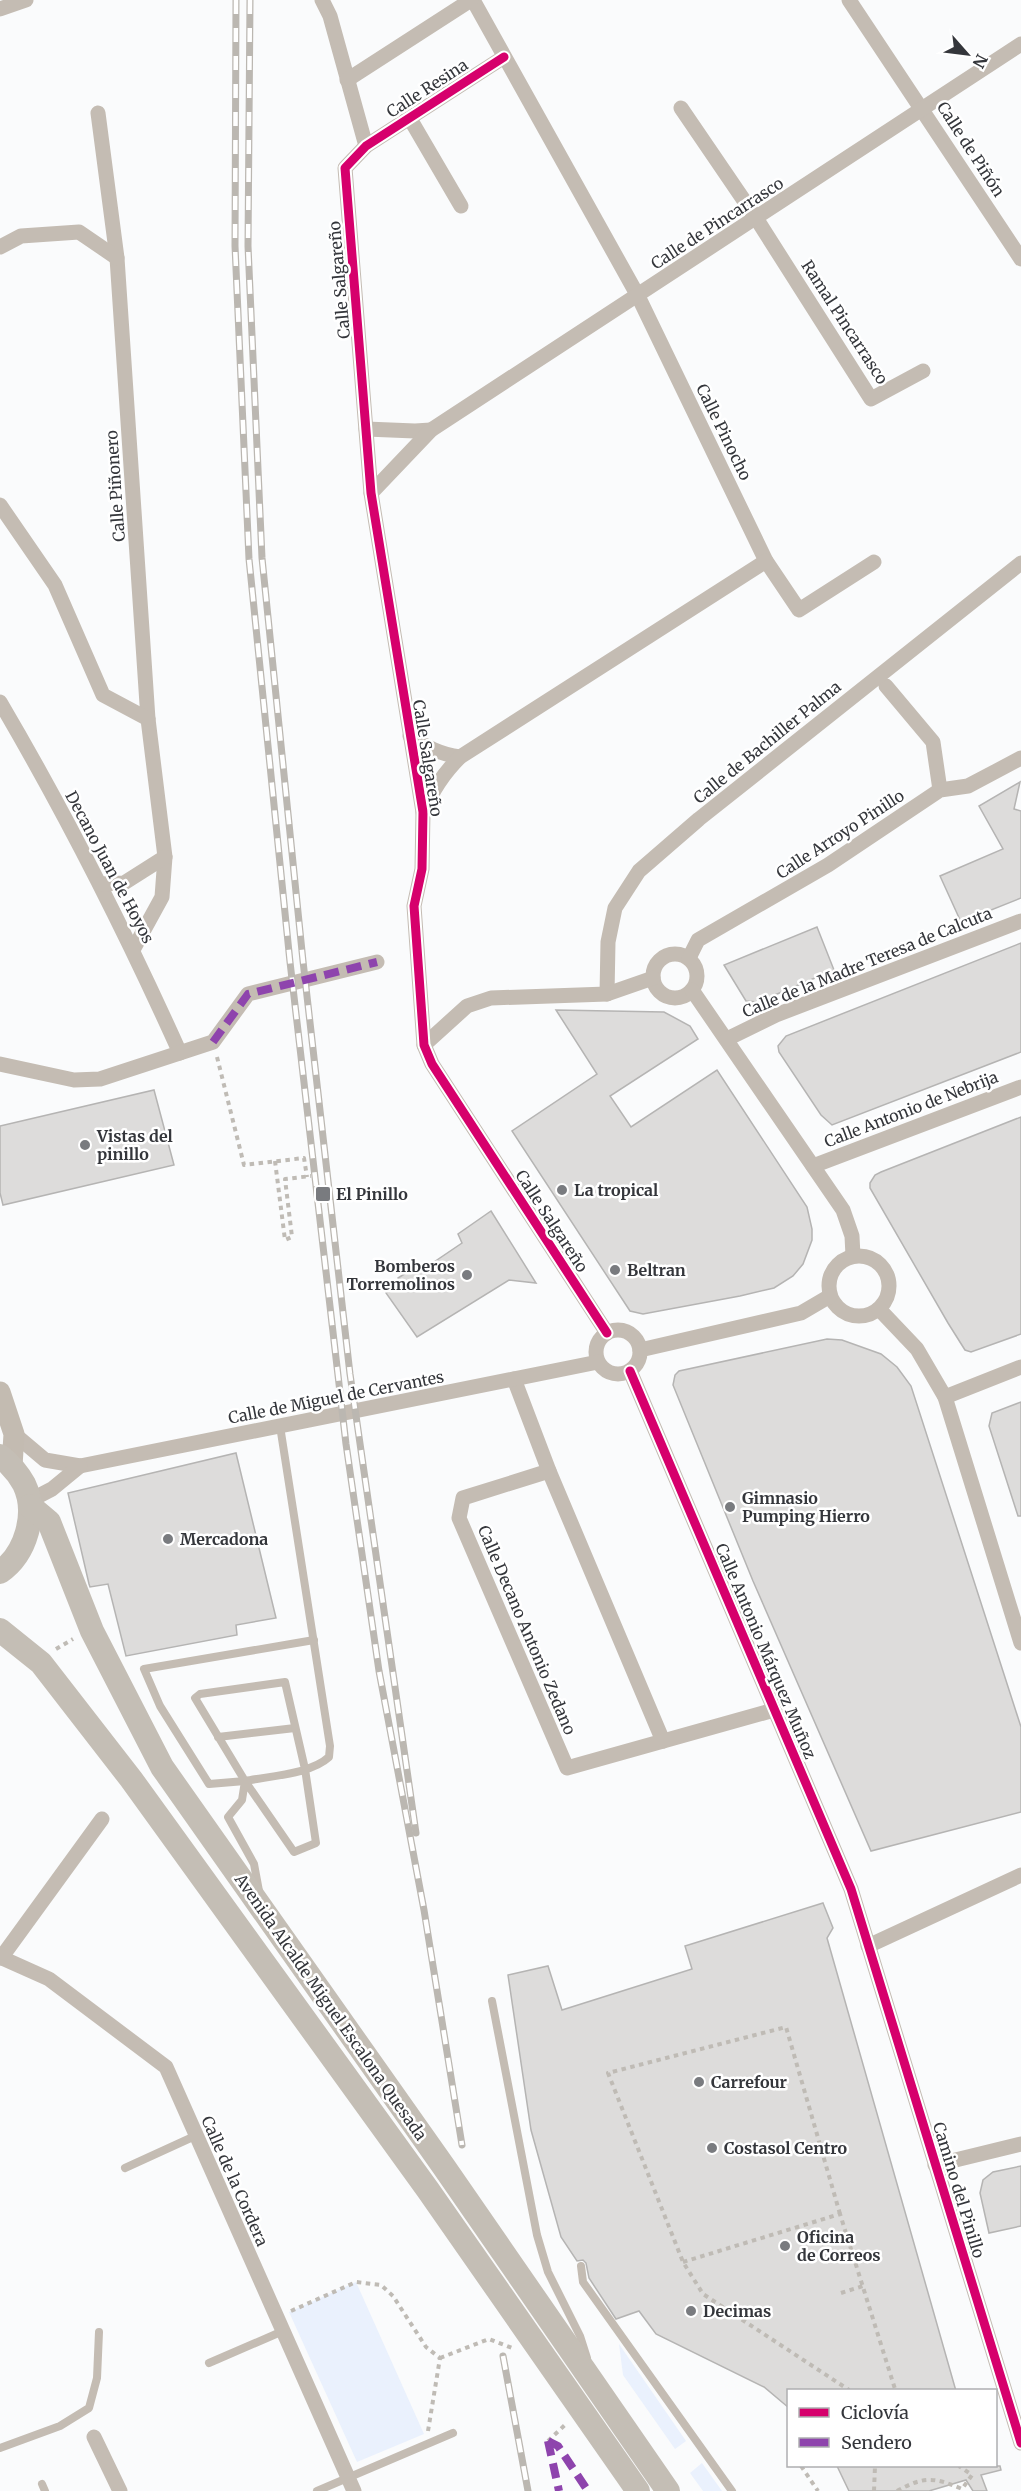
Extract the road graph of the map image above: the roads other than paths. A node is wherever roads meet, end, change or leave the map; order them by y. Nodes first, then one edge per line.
1 (26, 0) edge
2 (322, 0) edge
3 (472, 0) edge
4 (849, 0) edge
5 (0, 9) edge
6 (1021, 44) edge
7 (504, 57) junction
8 (347, 80) junction
9 (681, 108) dead end
10 (923, 109) junction
11 (98, 113) dead end
12 (409, 117) junction
13 (366, 146) junction
14 (461, 206) dead end
15 (756, 218) junction
16 (0, 247) edge
17 (117, 258) junction
18 (1021, 259) edge
19 (638, 296) junction
20 (923, 371) dead end
21 (366, 429) junction
22 (431, 430) junction
23 (371, 494) junction
24 (0, 505) edge
25 (766, 561) junction
26 (874, 562) dead end
27 (1021, 563) edge
28 (886, 686) dead end
29 (0, 702) edge
30 (148, 719) junction
31 (410, 736) junction
32 (460, 757) junction
33 (1021, 758) edge
34 (940, 790) junction
35 (423, 812) junction
36 (165, 857) junction
37 (100, 884) junction
38 (1021, 921) edge
39 (133, 950) junction
40 (689, 958) junction
41 (377, 962) dead end
42 (652, 978) junction
43 (692, 990) junction
44 (607, 994) junction
45 (727, 1039) junction
46 (424, 1045) junction
47 (180, 1053) junction
48 (0, 1064) edge
49 (1021, 1087) edge
50 (813, 1166) junction
51 (853, 1256) junction
52 (830, 1296) junction
53 (879, 1309) junction
54 (607, 1333) junction
55 (640, 1350) junction
56 (598, 1362) junction
57 (1021, 1367) edge
58 (630, 1371) junction
59 (514, 1379) junction
60 (0, 1392) edge
61 (945, 1397) junction
62 (280, 1426) junction
63 (13, 1433) junction
64 (45, 1460) junction
65 (9, 1464) edge
66 (80, 1466) junction
67 (549, 1471) junction
68 (29, 1503) junction
69 (0, 1572) edge
70 (0, 1630) edge
71 (314, 1640) junction
72 (1021, 1643) edge
73 (774, 1710) junction
74 (295, 1728) junction
75 (218, 1737) junction
76 (663, 1741) junction
77 (305, 1769) junction
78 (245, 1781) junction
79 (102, 1819) dead end
80 (1021, 1875) edge
81 (259, 1905) junction
82 (868, 1946) junction
83 (0, 1958) edge
84 (492, 2001) dead end
85 (195, 2136) junction
86 (1021, 2144) edge
87 (935, 2165) junction
88 (124, 2168) dead end
89 (581, 2266) dead end
90 (280, 2324) junction
91 (99, 2332) dead end
92 (209, 2363) dead end
93 (598, 2391) junction
94 (453, 2433) dead end
95 (94, 2437) dead end
96 (1021, 2443) edge
97 (0, 2448) edge
98 (351, 2484) edge
99 (120, 2491) edge
100 (317, 2491) edge
101 (639, 2491) edge
102 (668, 2491) edge
103 (732, 2491) edge

1 - 5 street
2 - 8 street
3 - 7 street, Calle Pinocho
3 - 8 street
4 - 10 street, Calle de Piñón
6 - 10 street, Calle de Pincarrasco
7 - 12 street, Calle Resina
7 - 19 street, Calle Pinocho
8 - 13 street
9 - 15 street
10 - 15 street, Calle de Pincarrasco
10 - 18 street, Calle de Piñón
11 - 17 street, Calle Piñonero
12 - 13 street, Calle Resina
12 - 14 street
13 - 21 street, Calle Salgareño
15 - 19 street, Calle de Pincarrasco
15 - 20 street, Ramal Pincarrasco
16 - 17 street
17 - 30 street, Calle Piñonero
19 - 22 street, Calle de Pincarrasco
19 - 25 street, Calle Pinocho
21 - 22 street
21 - 23 street, Calle Salgareño
22 - 23 street, Calle de Pincarrasco
23 - 31 street, Calle Salgareño
24 - 30 street
25 - 26 street, Calle Pinocho
25 - 32 street
27 - 44 street, Calle de Bachiller Palma
28 - 34 street
29 - 37 street, Decano Juan de Hoyos
30 - 36 street, Calle Piñonero
31 - 32 street
31 - 35 street, Calle Salgareño
32 - 35 street
33 - 34 street, Calle Arroyo Pinillo
34 - 40 street, Calle Arroyo Pinillo
35 - 46 street, Calle Salgareño
36 - 37 street
36 - 39 street, Calle Piñonero
37 - 39 street, Decano Juan de Hoyos
38 - 45 street, Calle de la Madre Teresa de Calcuta
39 - 47 street, Decano Juan de Hoyos
40 - 42 street
40 - 43 street
41 - 47 street
42 - 43 street
42 - 44 street
43 - 45 street
44 - 46 street
45 - 50 street
46 - 54 street, Calle Salgareño
47 - 48 street
49 - 50 street, Calle Antonio de Nebrija
50 - 51 street
51 - 52 street
51 - 53 street
52 - 53 street
52 - 55 street
53 - 61 street
54 - 55 street
54 - 56 street
55 - 58 street
56 - 58 street
56 - 59 street, Calle de Miguel de Cervantes
57 - 61 street
58 - 73 street, Calle Antonio Márquez Muñoz
59 - 62 street, Calle de Miguel de Cervantes
59 - 67 street
60 - 63 main road
61 - 72 street
62 - 66 street, Calle de Miguel de Cervantes
62 - 71 lane
63 - 64 street
63 - 65 main road
64 - 65 street
64 - 66 street
65 - 68 main road
66 - 68 street
67 - 76 street
67 - 76 street, Calle Decano Antonio Zedano
68 - 69 main road
68 - 81 main road, Avenida Alcalde Miguel Escalona Quesada
70 - 101 main road, Avenida Alcalde Miguel Escalona Quesada
71 - 77 lane
71 - 78 lane
73 - 76 street, Calle Decano Antonio Zedano
73 - 82 street, Calle Antonio Márquez Muñoz
74 - 75 lane
74 - 75 lane
74 - 77 lane
75 - 78 lane
77 - 78 lane
77 - 78 lane
78 - 81 lane
79 - 83 street
80 - 82 street
81 - 93 main road, Avenida Alcalde Miguel Escalona Quesada
82 - 87 street, Camino del Pinillo
83 - 85 street, Calle de la Cordera
84 - 93 lane
85 - 88 lane
85 - 90 street, Calle de la Cordera
86 - 87 street
87 - 96 street, Camino del Pinillo
89 - 103 lane
90 - 92 lane
90 - 98 street, Calle de la Cordera
91 - 97 lane
93 - 102 main road, Avenida Alcalde Miguel Escalona Quesada
94 - 98 lane
95 - 99 street
98 - 100 lane

